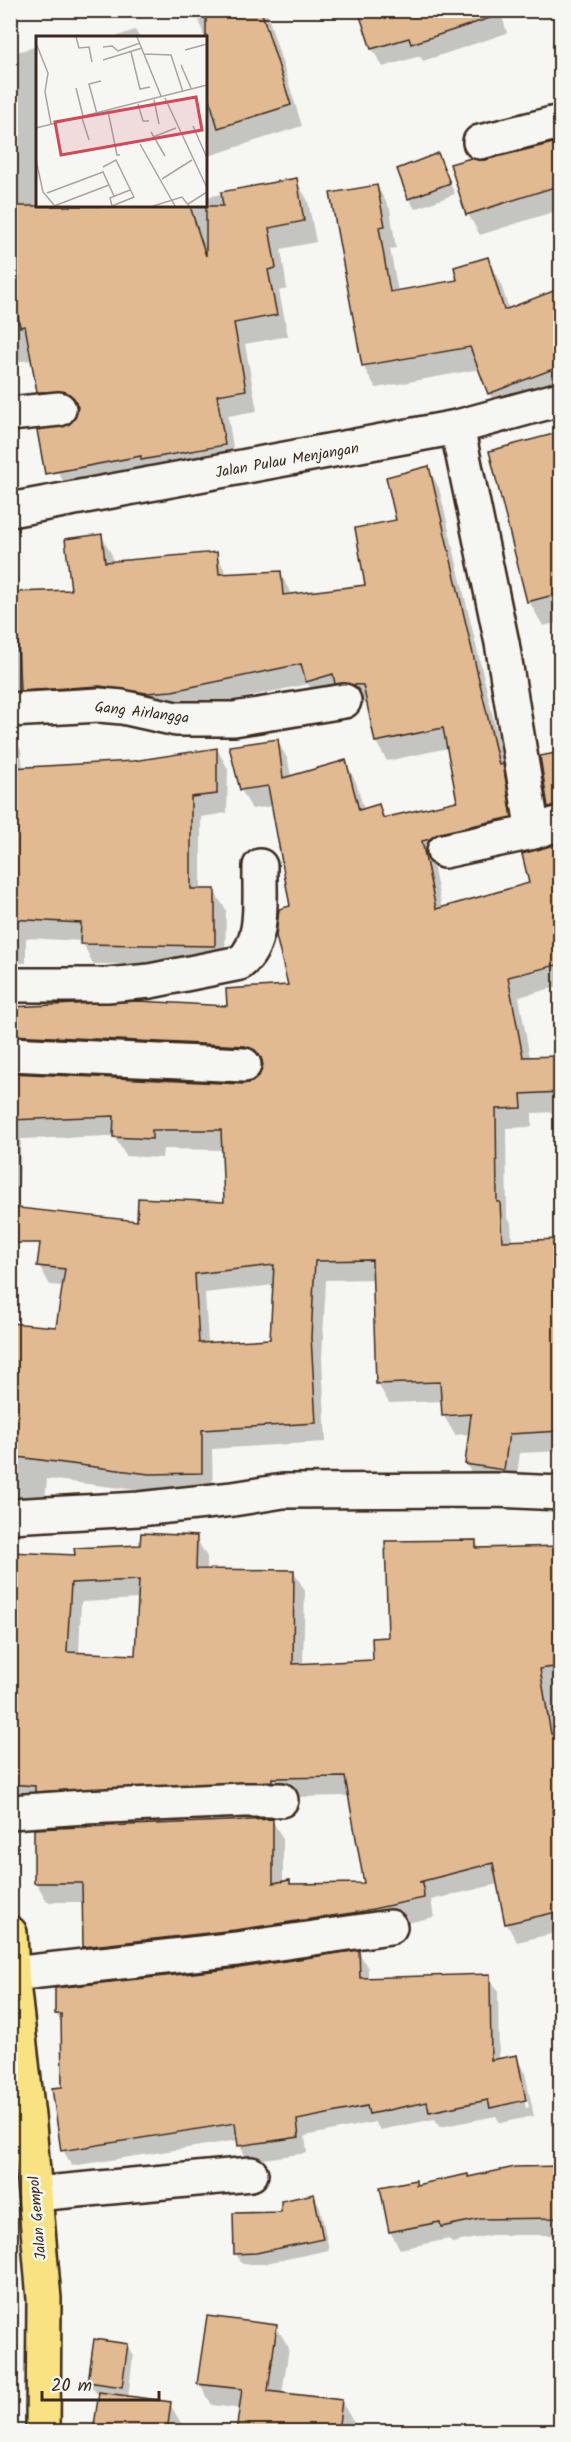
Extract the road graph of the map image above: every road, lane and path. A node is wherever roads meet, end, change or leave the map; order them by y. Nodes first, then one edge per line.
1 (561, 122) edge
2 (480, 142) dead end
3 (561, 399) edge
4 (59, 409) dead end
5 (10, 414) edge
6 (458, 427) junction
7 (10, 510) edge
8 (344, 701) dead end
9 (10, 710) edge
10 (547, 828) edge
11 (444, 850) dead end
12 (260, 866) dead end
13 (10, 985) edge
14 (10, 1054) edge
15 (244, 1065) dead end
16 (561, 1493) edge
17 (10, 1516) edge
18 (281, 1800) dead end
19 (10, 1812) edge
20 (390, 1927) dead end
21 (11, 1950) edge
22 (251, 2174) dead end
23 (35, 2194) junction
24 (43, 2432) edge

1 - 2 street
3 - 6 street, Jalan Pulau Menjangan
4 - 5 street
6 - 7 street, Jalan Pulau Menjangan
6 - 10 street
8 - 9 street, Gang Airlangga
10 - 11 street
12 - 13 street
14 - 15 street
16 - 17 street
18 - 19 street
20 - 21 street
21 - 23 main road, Jalan Gempol
22 - 23 street
23 - 24 main road, Jalan Gempol

